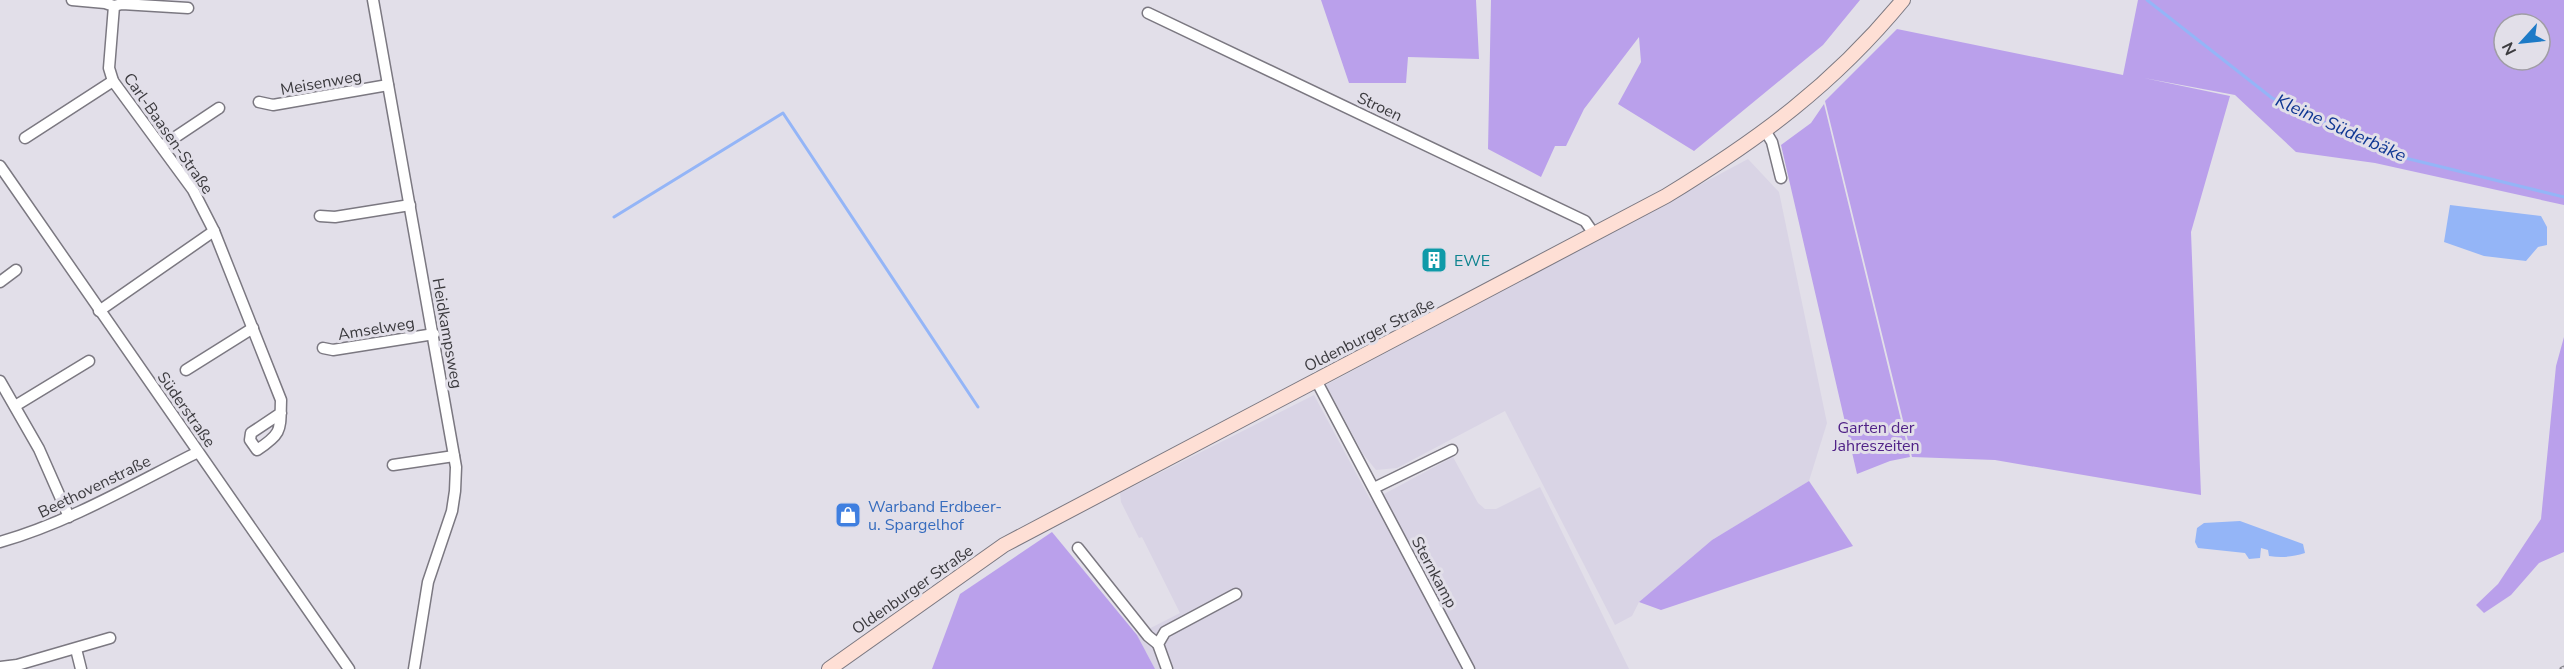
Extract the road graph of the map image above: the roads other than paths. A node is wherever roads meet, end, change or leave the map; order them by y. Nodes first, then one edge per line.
1 (72, 0) edge
2 (373, 0) edge
3 (1903, 0) edge
4 (114, 6) junction
5 (188, 8) dead end
6 (1148, 13) dead end
7 (113, 81) junction
8 (388, 85) junction
9 (259, 102) dead end
10 (219, 108) dead end
11 (1766, 132) junction
12 (25, 138) dead end
13 (162, 146) junction
14 (0, 166) edge
15 (1780, 178) dead end
16 (410, 205) junction
17 (320, 216) dead end
18 (214, 231) junction
19 (1594, 234) junction
20 (16, 270) dead end
21 (0, 282) edge
22 (99, 310) junction
23 (253, 328) junction
24 (434, 334) junction
25 (323, 348) dead end
26 (89, 362) dead end
27 (186, 370) dead end
28 (1316, 380) junction
29 (0, 381) edge
30 (5, 398) edge
31 (15, 406) junction
32 (281, 413) dead end
33 (1452, 450) dead end
34 (198, 452) junction
35 (454, 456) junction
36 (393, 465) dead end
37 (1374, 488) junction
38 (69, 517) junction
39 (0, 542) edge
40 (1078, 548) dead end
41 (1236, 594) dead end
42 (110, 638) dead end
43 (1158, 644) junction
44 (75, 649) junction
45 (0, 667) edge
46 (81, 669) edge
47 (349, 669) edge
48 (414, 669) edge
49 (829, 669) edge
50 (1167, 669) edge
51 (1469, 669) edge

1 - 4 street
2 - 8 street, Heidkampsweg
3 - 11 main road, Oldenburger Straße
4 - 5 street
4 - 7 street, Carl-Baasen-Straße
6 - 19 street, Stroen
7 - 12 street
7 - 13 street, Carl-Baasen-Straße
8 - 9 street, Meisenweg
8 - 16 street, Heidkampsweg
10 - 13 street
11 - 15 street
11 - 19 main road, Oldenburger Straße
13 - 18 street, Carl-Baasen-Straße
14 - 22 street, Süderstraße
16 - 17 street
16 - 24 street, Heidkampsweg
18 - 22 street
18 - 23 street, Carl-Baasen-Straße
19 - 28 main road, Oldenburger Straße
20 - 21 street
22 - 34 street, Süderstraße
23 - 27 street
23 - 32 street, Carl-Baasen-Straße
24 - 25 street, Amselweg
24 - 35 street, Heidkampsweg
26 - 31 street
28 - 37 street, Sternkamp
28 - 49 main road, Oldenburger Straße
29 - 30 street
30 - 31 street
31 - 38 street
33 - 37 street
34 - 38 street, Beethovenstraße
34 - 47 street, Süderstraße
35 - 36 street
35 - 48 street, Heidkampsweg
37 - 51 street, Sternkamp
38 - 39 street, Beethovenstraße
40 - 43 street
41 - 43 street
42 - 44 street
43 - 50 street
44 - 45 street
44 - 46 street

